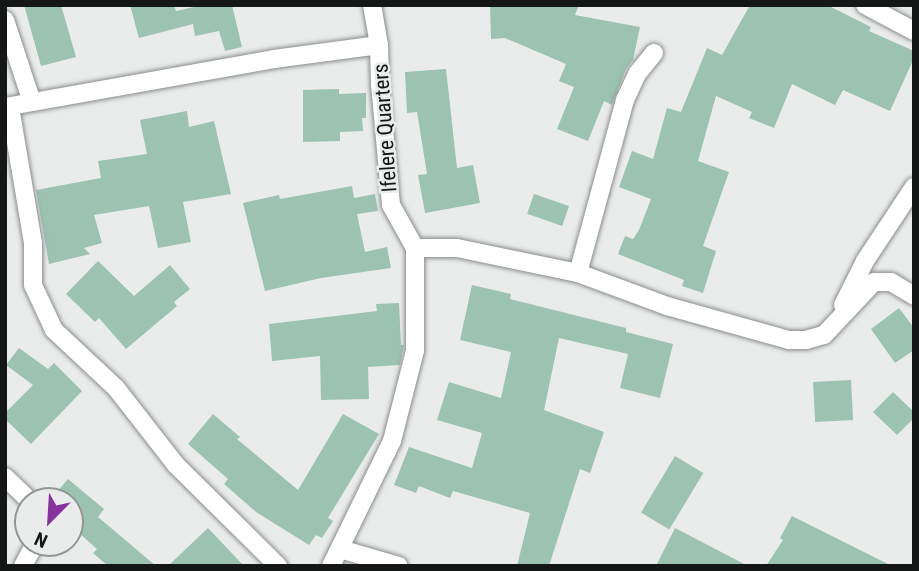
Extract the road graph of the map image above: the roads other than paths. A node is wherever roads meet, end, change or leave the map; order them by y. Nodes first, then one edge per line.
1 (372, 5) edge
2 (865, 5) edge
3 (5, 20) edge
4 (914, 31) edge
5 (379, 45) junction
6 (654, 52) dead end
7 (32, 102) junction
8 (8, 107) edge
9 (914, 187) edge
10 (415, 248) junction
11 (578, 273) junction
12 (914, 296) edge
13 (837, 317) junction
14 (340, 549) junction
15 (278, 566) edge
16 (331, 566) edge
17 (399, 566) edge

1 - 5 street, Ifelere Quarters
2 - 4 street
3 - 7 street
5 - 7 street
5 - 10 street, Ifelere Quarters
6 - 11 street
7 - 8 street
8 - 15 street
9 - 13 street
10 - 11 street
10 - 14 street, Ifelere Quarters
11 - 13 street
12 - 13 street
14 - 16 street, Ifelere Quarters
14 - 17 street

